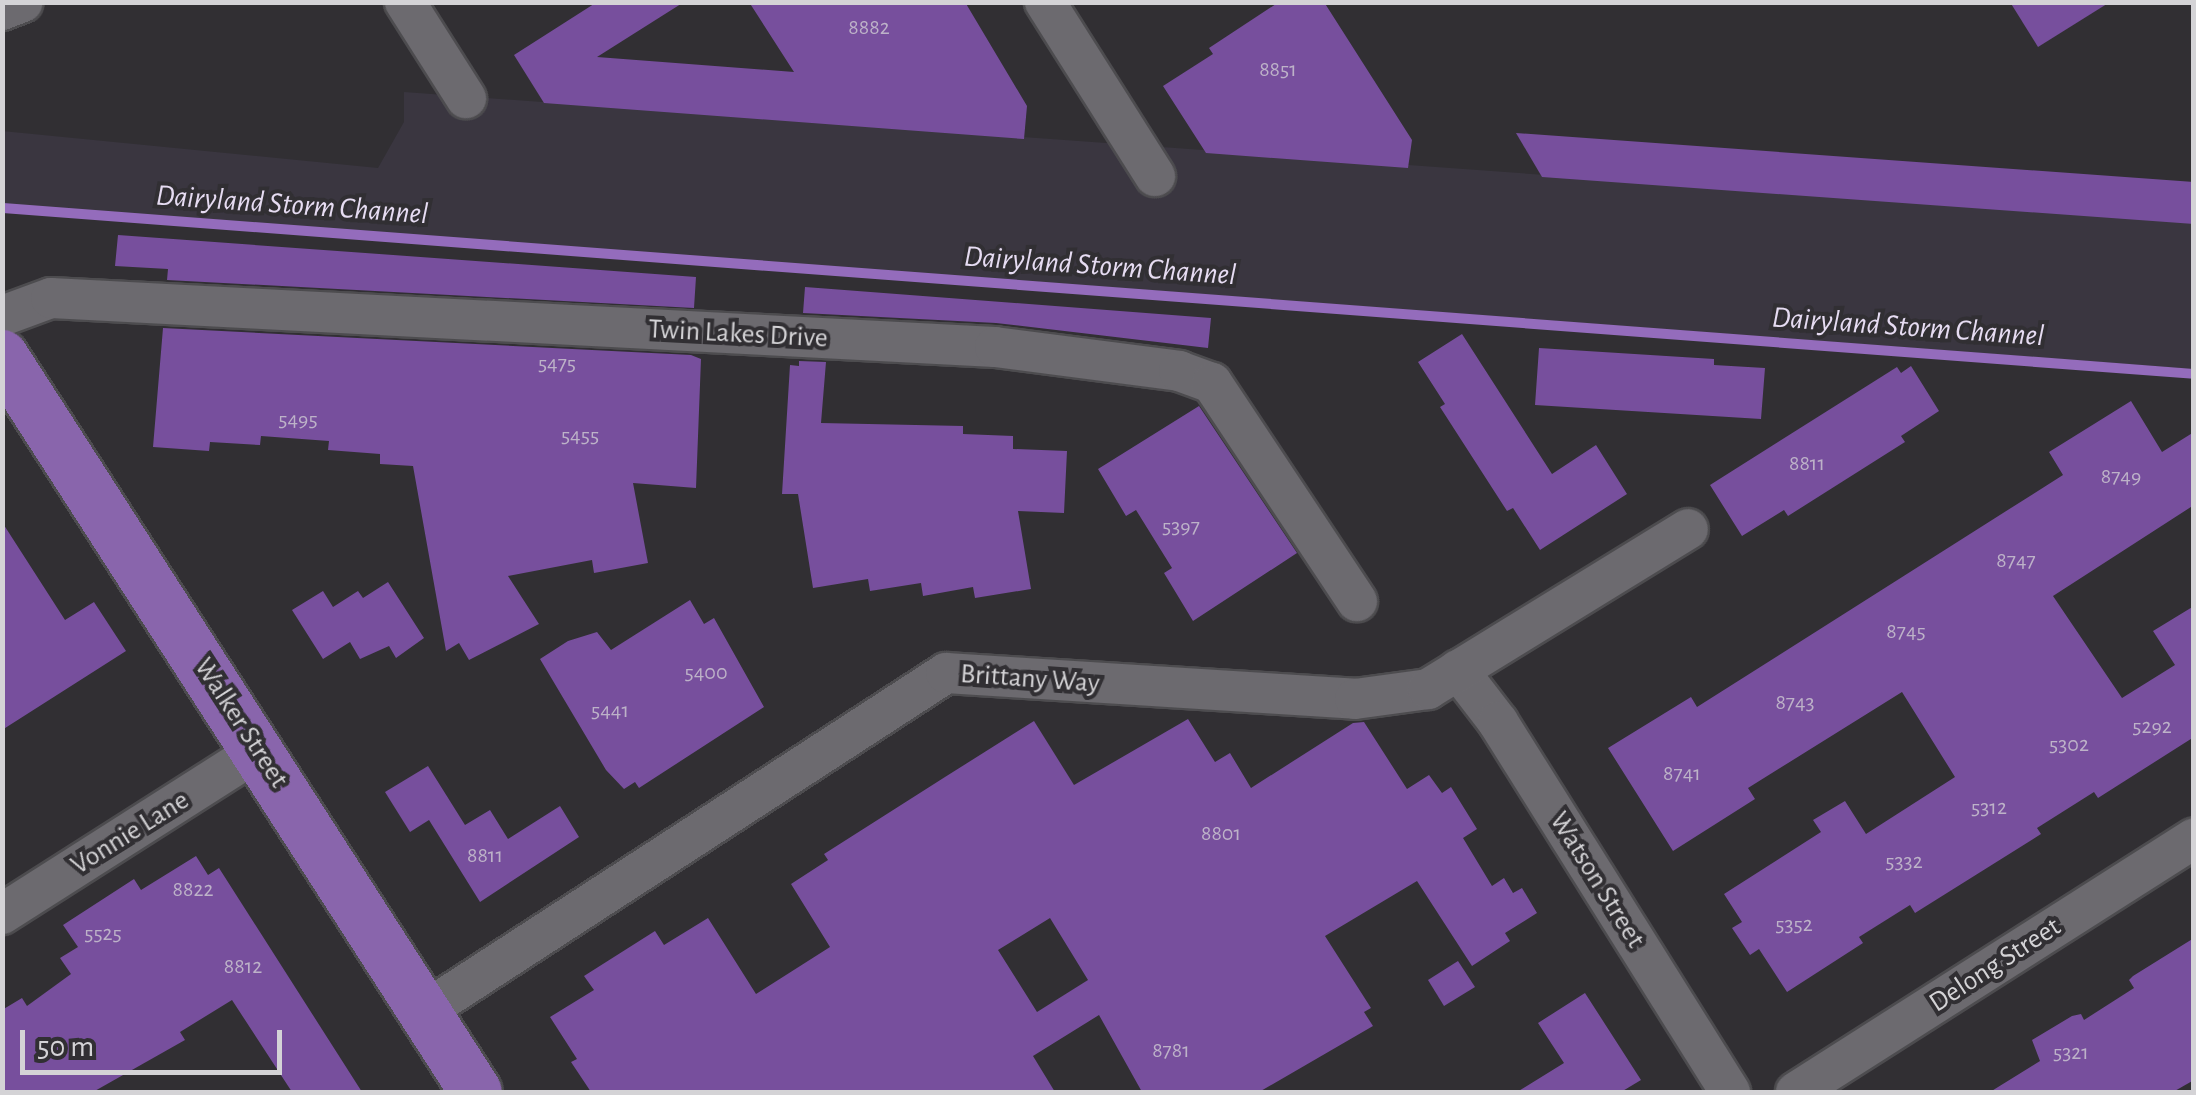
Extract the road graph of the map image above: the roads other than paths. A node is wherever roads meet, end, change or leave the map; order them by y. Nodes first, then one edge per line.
1 (22, 2) edge
2 (405, 2) edge
3 (1045, 2) edge
4 (2, 10) edge
5 (466, 98) dead end
6 (1155, 176) dead end
7 (2, 316) edge
8 (2, 356) edge
9 (1688, 528) dead end
10 (1357, 601) dead end
11 (1458, 670) junction
12 (258, 752) junction
13 (2194, 838) edge
14 (2, 914) edge
15 (425, 1012) junction
16 (476, 1092) edge
17 (1730, 1092) edge
18 (1796, 1092) edge

1 - 4 street
2 - 5 street
3 - 6 street
7 - 10 street, Twin Lakes Drive
8 - 12 main road, Walker Street
9 - 11 street, Brittany Way
11 - 15 street, Brittany Way
11 - 17 street, Watson Street
12 - 14 street, Vonnie Lane
12 - 15 main road, Walker Street
13 - 18 street, Delong Street
15 - 16 main road, Walker Street

